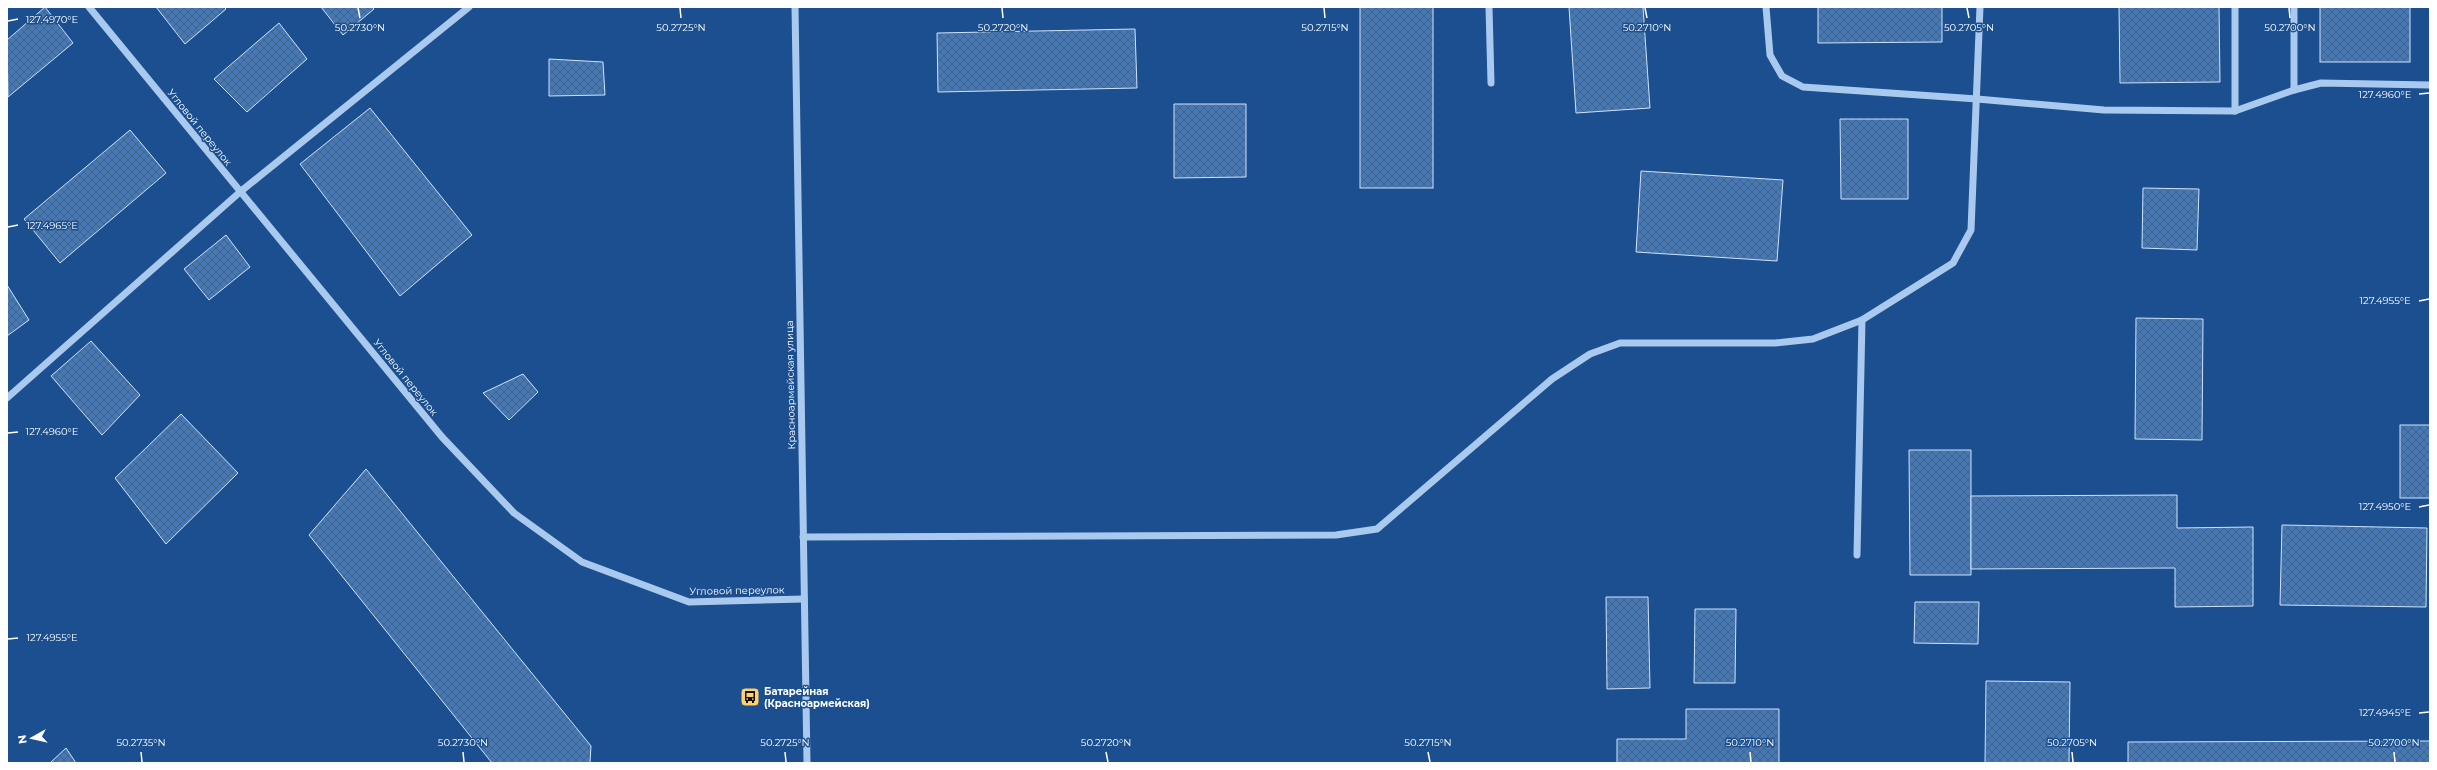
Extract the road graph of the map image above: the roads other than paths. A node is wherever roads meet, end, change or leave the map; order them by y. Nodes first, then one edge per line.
1 (89, 7) edge
2 (469, 7) edge
3 (795, 7) edge
4 (1489, 7) edge
5 (1766, 7) edge
6 (1980, 7) edge
7 (2235, 7) edge
8 (2294, 7) edge
9 (1491, 83) dead end
10 (2430, 85) edge
11 (2294, 90) junction
12 (1977, 99) junction
13 (2235, 111) junction
14 (240, 192) junction
15 (1862, 320) junction
16 (7, 398) edge
17 (803, 537) junction
18 (1857, 555) dead end
19 (804, 599) junction
20 (807, 763) edge

1 - 14 street, Угловой переулок
2 - 14 street
3 - 17 street, Красноармейская улица
4 - 9 street
5 - 12 street
6 - 12 street
7 - 13 street
8 - 11 street
10 - 11 street
11 - 13 street
12 - 13 street
12 - 15 street
14 - 16 street
14 - 19 street, Угловой переулок
15 - 17 street
15 - 18 street
17 - 19 street, Красноармейская улица
19 - 20 street, Красноармейская улица

